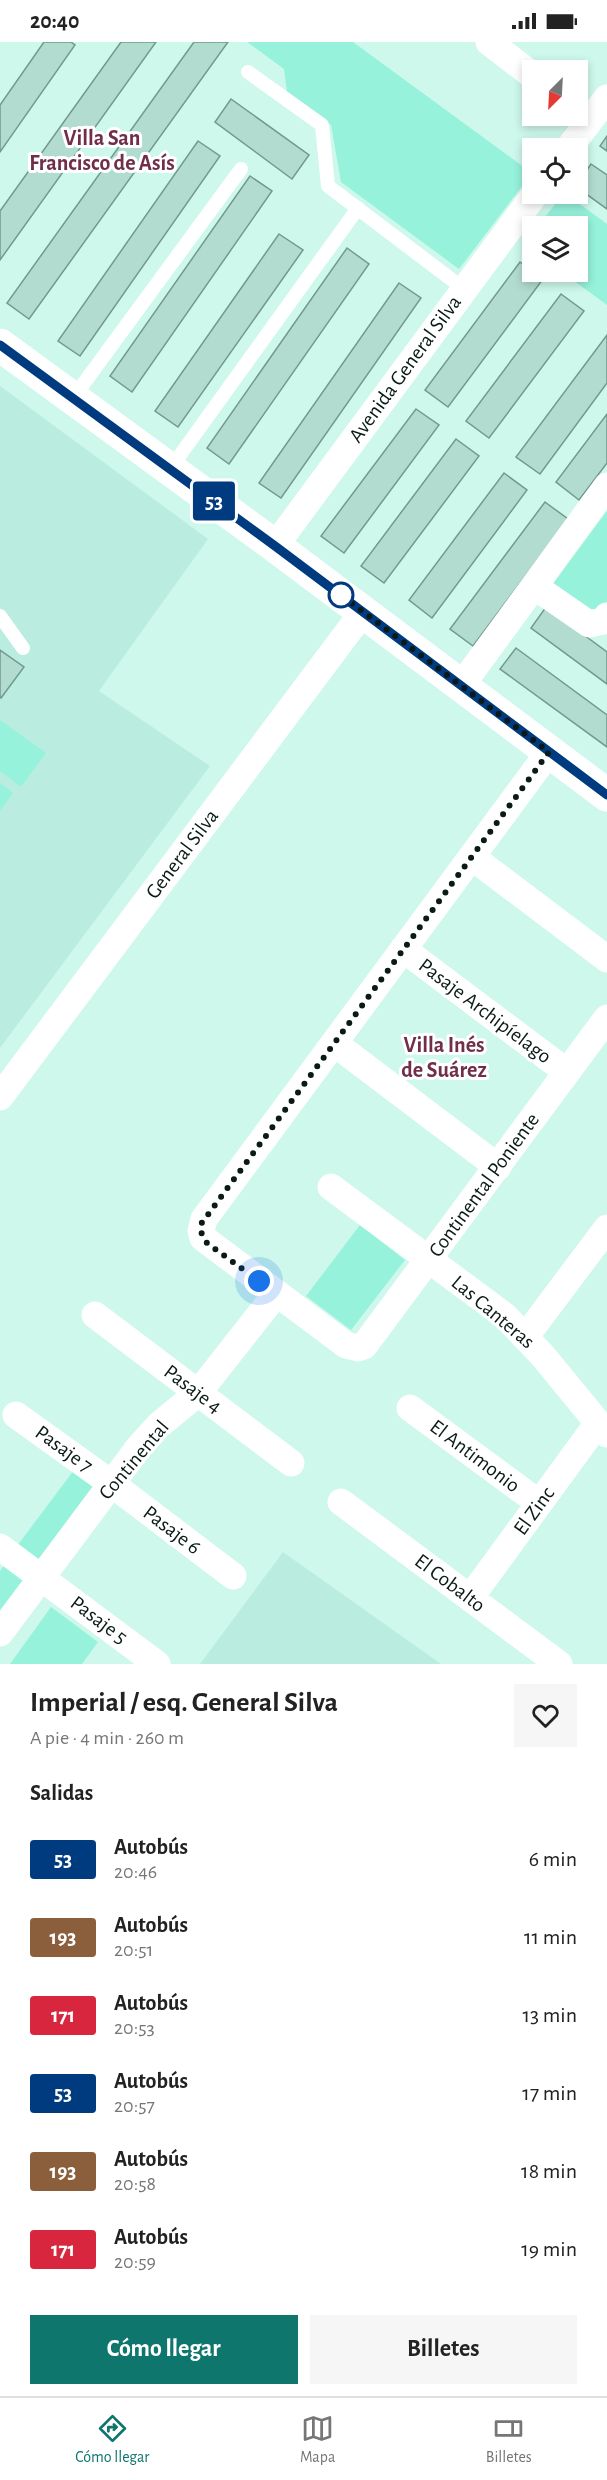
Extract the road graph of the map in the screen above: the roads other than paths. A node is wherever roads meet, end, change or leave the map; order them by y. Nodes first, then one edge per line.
1 (489, 42) edge
2 (522, 67) edge
3 (248, 72) dead end
4 (607, 98) edge
5 (588, 111) edge
6 (241, 169) dead end
7 (528, 204) edge
8 (358, 208) junction
9 (464, 289) junction
10 (0, 345) edge
11 (73, 398) junction
12 (171, 469) junction
13 (606, 489) edge
14 (275, 546) junction
15 (534, 586) junction
16 (363, 612) junction
17 (0, 616) edge
18 (607, 616) edge
19 (23, 648) dead end
20 (461, 686) junction
21 (549, 752) junction
22 (607, 795) edge
23 (472, 856) junction
24 (403, 950) junction
25 (607, 959) edge
26 (607, 1018) edge
27 (334, 1043) junction
28 (567, 1072) junction
29 (0, 1097) edge
30 (498, 1167) junction
31 (331, 1187) dead end
32 (602, 1244) edge
33 (429, 1259) junction
34 (276, 1293) junction
35 (94, 1316) dead end
36 (526, 1336) junction
37 (198, 1393) junction
38 (410, 1408) dead end
39 (16, 1415) dead end
40 (602, 1429) edge
41 (291, 1463) dead end
42 (112, 1484) junction
43 (341, 1502) dead end
44 (539, 1503) junction
45 (0, 1547) edge
46 (233, 1576) dead end
47 (42, 1577) junction
48 (470, 1598) junction
49 (0, 1633) edge
50 (157, 1664) edge
51 (559, 1664) edge

1 - 2 street
3 - 8 lane
4 - 5 street
6 - 11 lane
7 - 9 street, Avenida General Silva
8 - 9 lane
8 - 12 lane
9 - 14 street, Avenida General Silva
10 - 11 street
11 - 12 street
12 - 14 street
13 - 15 street
14 - 16 street
15 - 18 street
15 - 20 street
16 - 20 street
16 - 29 street, General Silva
17 - 19 lane
20 - 21 street
21 - 22 street
21 - 23 street
23 - 24 street
23 - 25 street
24 - 27 street
24 - 28 street, Pasaje Archipíelago
26 - 28 street, Continental Poniente
27 - 30 street
27 - 34 street
28 - 30 street, Continental Poniente
30 - 33 street, Continental Poniente
31 - 33 street, Las Canteras
32 - 36 street
33 - 34 street, Continental Poniente
33 - 36 street, Las Canteras
34 - 37 street, Continental
35 - 37 street, Pasaje 4
36 - 40 street, Las Canteras
37 - 41 street, Pasaje 4
37 - 42 street, Continental
38 - 44 street, El Antimonio
39 - 42 street, Pasaje 7
40 - 44 street, El Zinc
42 - 46 street, Pasaje 6
42 - 47 street, Continental
43 - 48 street, El Cobalto
44 - 48 street, El Zinc
45 - 47 street, Pasaje 5
47 - 49 street, Continental
47 - 50 street, Pasaje 5
48 - 51 street, El Cobalto

